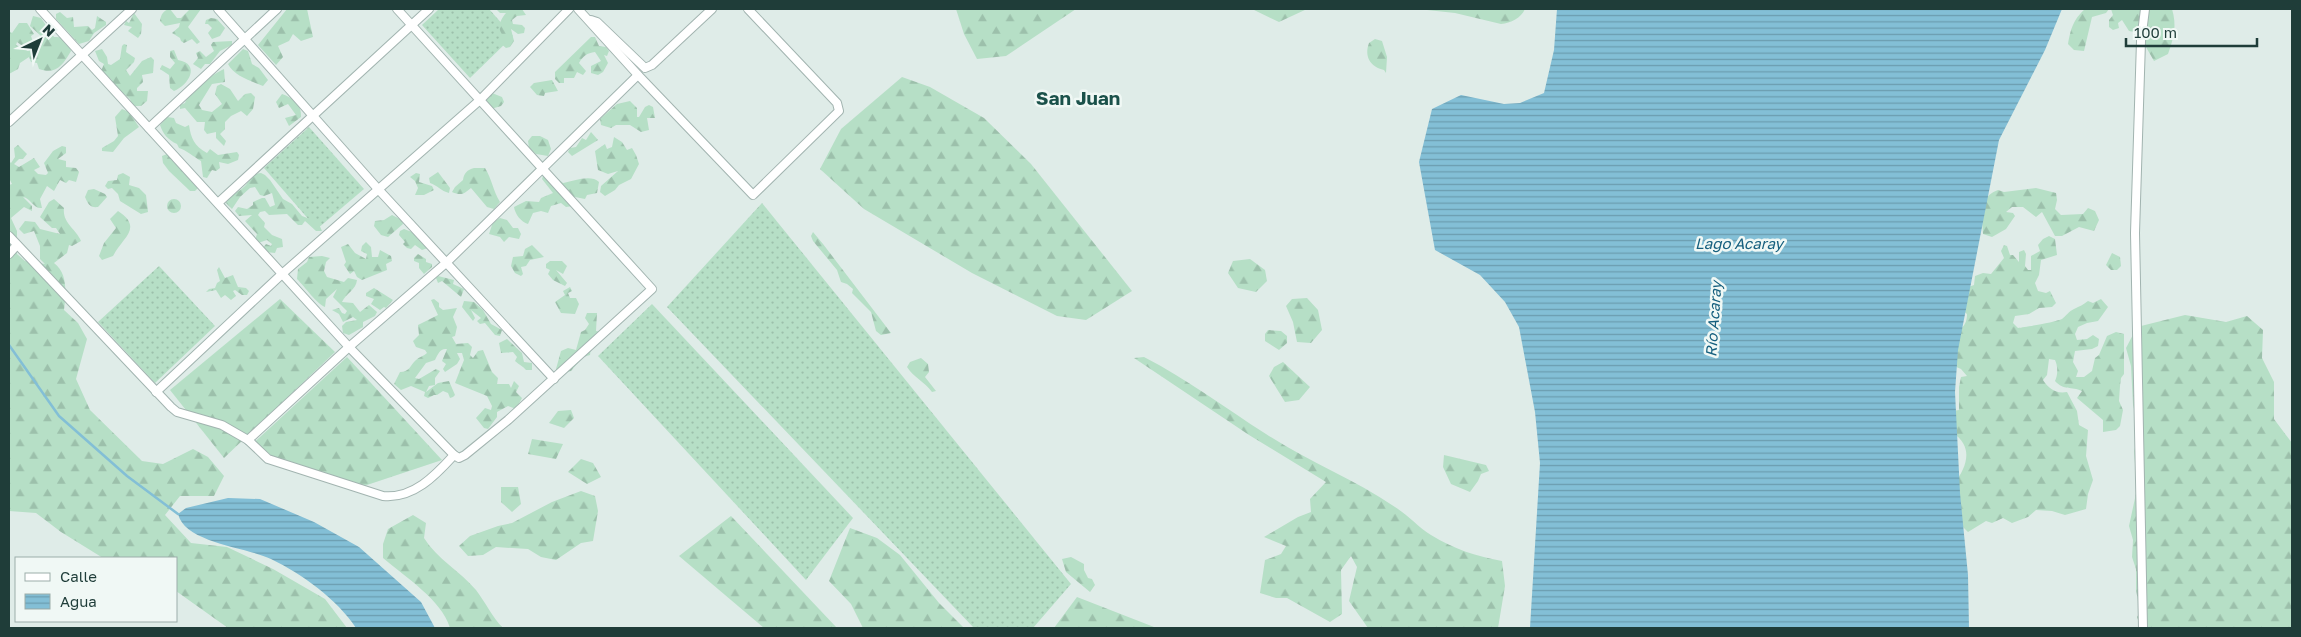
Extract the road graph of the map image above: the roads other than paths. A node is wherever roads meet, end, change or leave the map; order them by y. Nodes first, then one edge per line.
1 (40, 9) edge
2 (132, 9) edge
3 (218, 9) edge
4 (277, 9) edge
5 (397, 9) edge
6 (429, 9) edge
7 (569, 9) edge
8 (578, 9) edge
9 (712, 9) edge
10 (748, 9) edge
11 (2145, 9) edge
12 (589, 20) junction
13 (412, 25) junction
14 (245, 39) junction
15 (82, 55) junction
16 (638, 75) junction
17 (480, 100) junction
18 (314, 116) junction
19 (9, 122) edge
20 (149, 128) junction
21 (544, 170) junction
22 (378, 189) junction
23 (218, 203) junction
24 (9, 236) edge
25 (17, 245) junction
26 (9, 254) edge
27 (446, 263) junction
28 (282, 274) junction
29 (348, 347) junction
30 (554, 379) junction
31 (156, 392) junction
32 (248, 440) junction
33 (454, 455) junction
34 (2143, 628) edge

1 - 15 street
2 - 15 street
3 - 14 street
4 - 14 street
5 - 13 street
6 - 13 street
7 - 17 street
8 - 12 street
9 - 12 street
10 - 16 street
11 - 34 street
12 - 16 street
13 - 17 street
13 - 18 street
14 - 18 street
14 - 20 street
15 - 19 street
15 - 20 street
16 - 21 street
17 - 21 street
17 - 22 street
18 - 22 street
18 - 23 street
20 - 23 street
21 - 27 street
21 - 30 street
22 - 27 street
22 - 28 street
23 - 28 street
24 - 25 street
25 - 26 street
25 - 31 street
27 - 29 street
27 - 30 street
28 - 29 street
28 - 31 street
29 - 32 street
29 - 33 street
30 - 33 street
31 - 32 street
32 - 33 street

